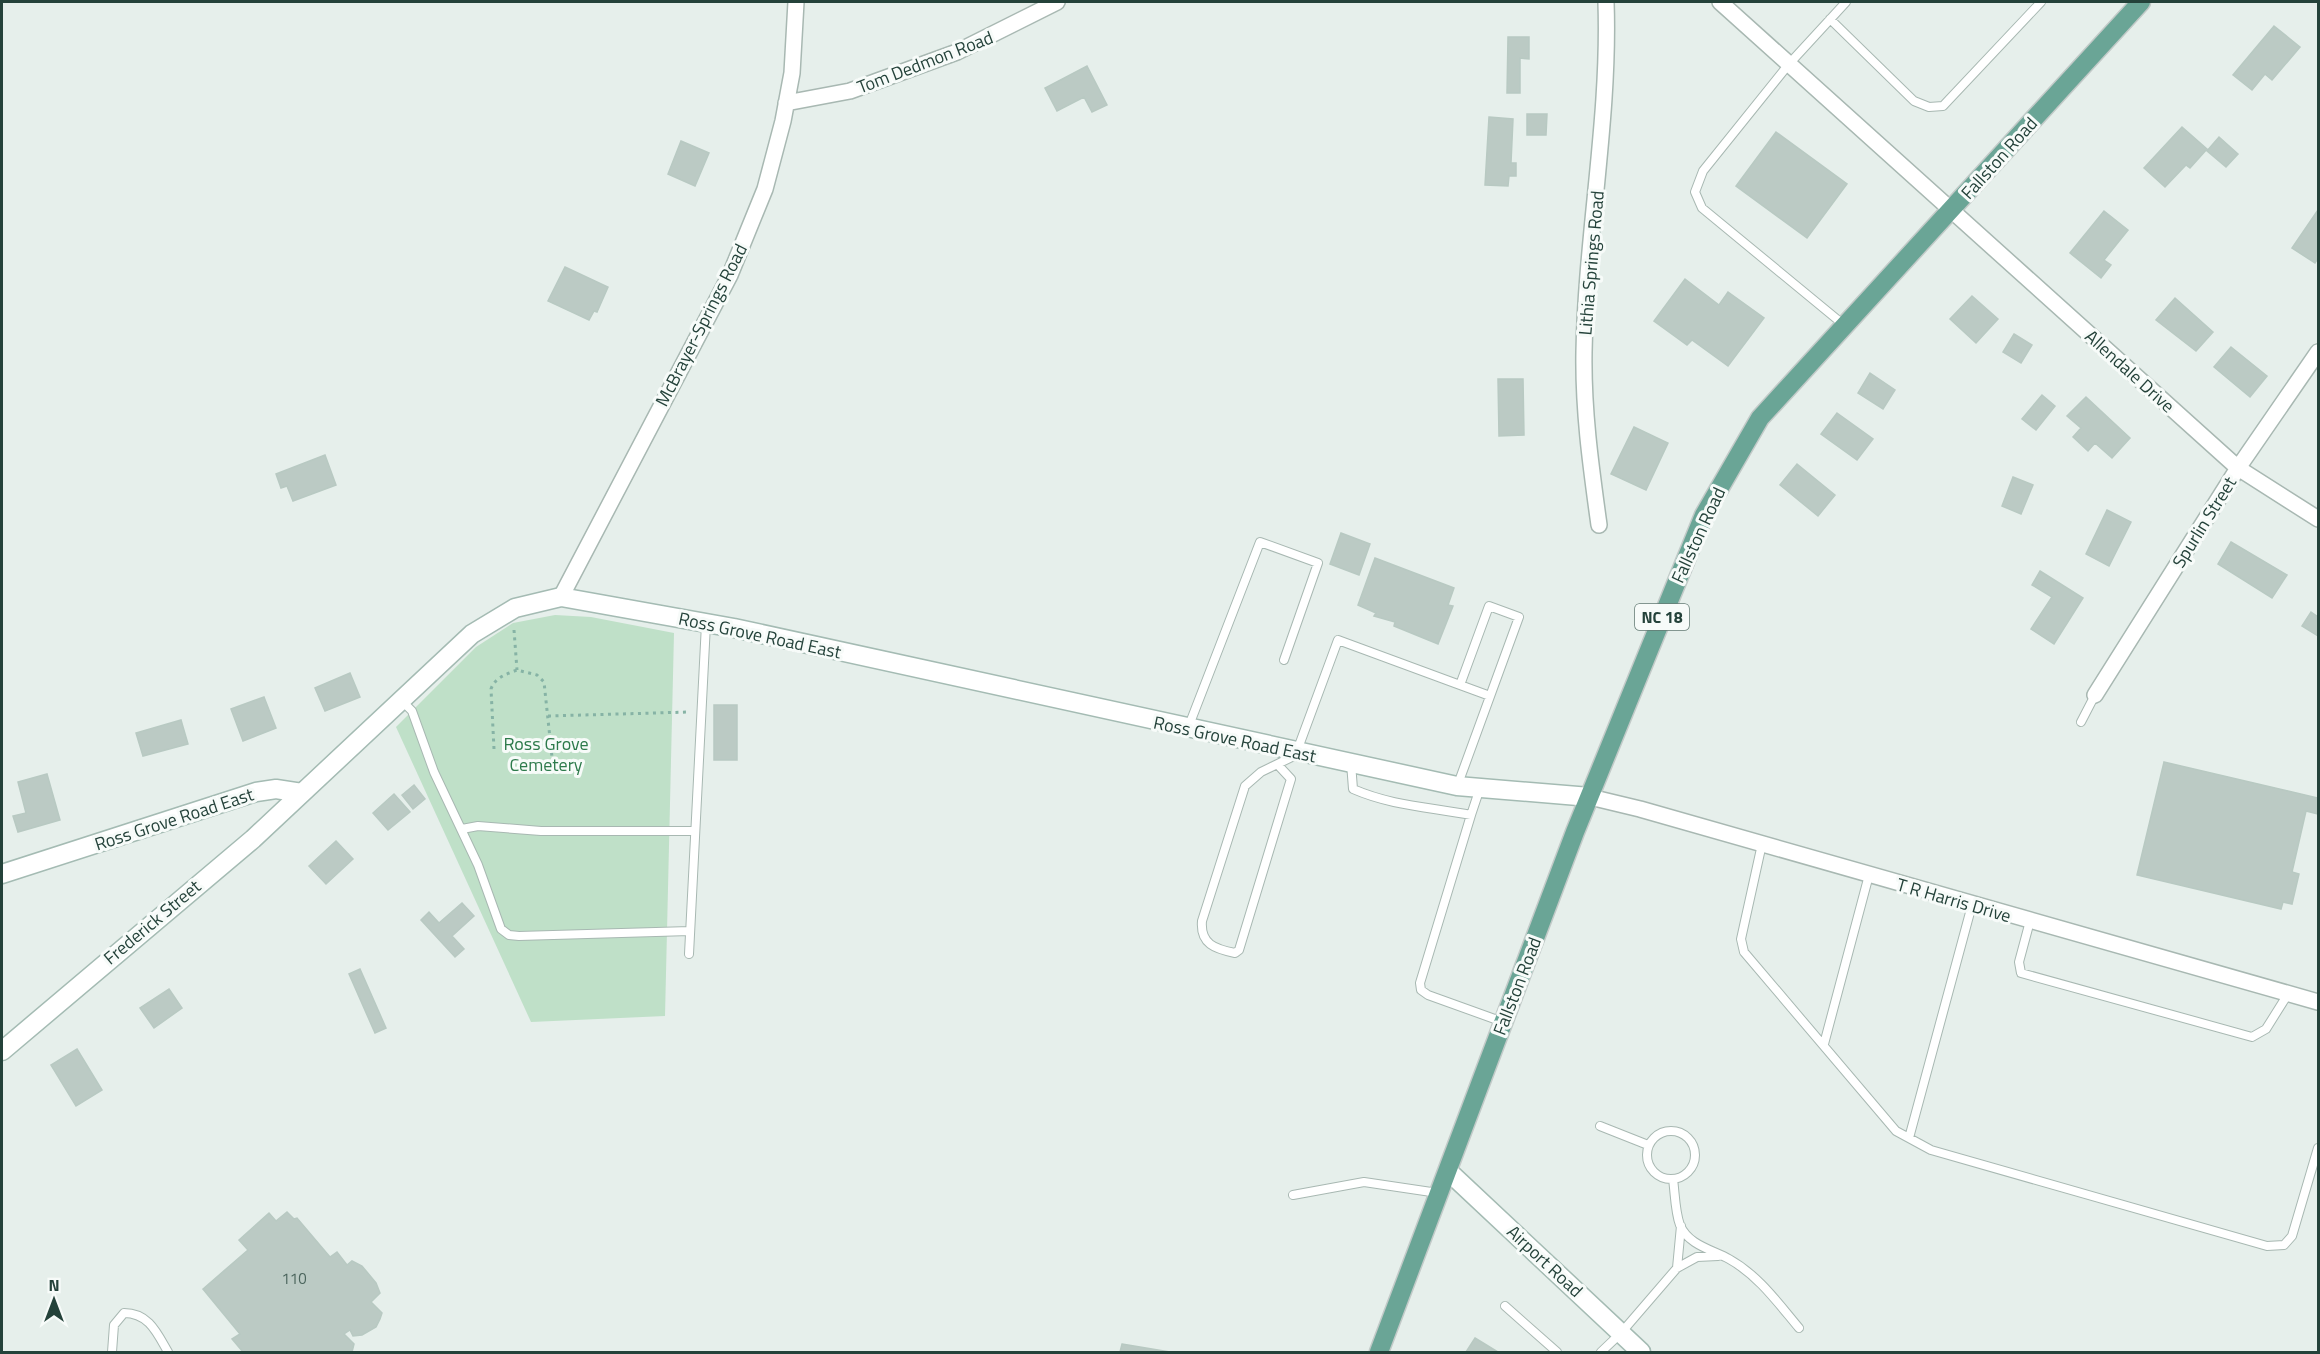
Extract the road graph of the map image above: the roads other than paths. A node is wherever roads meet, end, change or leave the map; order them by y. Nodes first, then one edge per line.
1 (796, 2) edge
2 (1057, 2) edge
3 (1606, 2) edge
4 (1720, 2) edge
5 (1846, 2) edge
6 (2041, 2) edge
7 (2141, 2) edge
8 (1830, 19) junction
9 (1789, 64) junction
10 (786, 103) junction
11 (1951, 211) junction
12 (1844, 325) junction
13 (2319, 352) edge
14 (2238, 468) junction
15 (2319, 519) edge
16 (1599, 525) dead end
17 (561, 597) junction
18 (706, 623) junction
19 (1284, 660) dead end
20 (1460, 685) junction
21 (2094, 695) joint
22 (1490, 696) junction
23 (401, 699) junction
24 (2081, 722) dead end
25 (1188, 729) junction
26 (1298, 752) junction
27 (1351, 763) junction
28 (1278, 765) junction
29 (1457, 786) junction
30 (1480, 788) junction
31 (302, 793) junction
32 (1590, 797) junction
33 (1471, 815) junction
34 (462, 829) junction
35 (694, 831) junction
36 (1762, 844) junction
37 (2, 874) edge
38 (1869, 875) junction
39 (1972, 905) junction
40 (2030, 921) junction
41 (690, 931) junction
42 (689, 954) dead end
43 (2288, 994) junction
44 (2319, 1002) edge
45 (1504, 1022) junction
46 (1824, 1044) junction
47 (2, 1051) edge
48 (1600, 1126) dead end
49 (1909, 1138) junction
50 (1648, 1145) junction
51 (2319, 1148) edge
52 (1448, 1171) junction
53 (1673, 1179) junction
54 (1439, 1193) junction
55 (1293, 1195) dead end
56 (1680, 1226) junction
57 (1722, 1256) junction
58 (1677, 1268) junction
59 (1505, 1306) dead end
60 (1799, 1328) dead end
61 (1622, 1333) junction
62 (112, 1353) edge
63 (168, 1353) edge
64 (1379, 1353) edge
65 (1557, 1353) edge
66 (1601, 1353) edge
67 (1641, 1353) edge

1 - 10 street, McBrayer-Springs Road
2 - 10 street, Tom Dedmon Road
3 - 16 street, Lithia Springs Road
4 - 9 street
5 - 8 lane
6 - 8 lane
7 - 11 main road, Fallston Road / NC 18
8 - 9 lane
9 - 11 street
9 - 12 lane
10 - 17 street, McBrayer-Springs Road
11 - 12 main road, Fallston Road / NC 18
11 - 14 street, Allendale Drive
12 - 32 main road, Fallston Road / NC 18
13 - 14 street, Spurlin Street
14 - 15 street, Allendale Drive
14 - 21 street, Spurlin Street
17 - 18 street, Ross Grove Road East
17 - 23 street, Ross Grove Road East
18 - 25 street, Ross Grove Road East
18 - 35 lane
19 - 25 lane
20 - 22 lane
20 - 22 lane
20 - 26 lane
21 - 24 lane
22 - 29 lane
23 - 31 street, Ross Grove Road East
23 - 34 lane
25 - 26 street, Ross Grove Road East
26 - 27 street, Ross Grove Road East
26 - 28 lane
27 - 29 street, Ross Grove Road East
27 - 33 lane
28 - 28 lane
29 - 30 street, Ross Grove Road East
30 - 32 street, Ross Grove Road East
30 - 33 lane
31 - 37 street, Ross Grove Road East
31 - 47 street, Frederick Street
32 - 36 street, T R Harris Drive
32 - 45 main road, Fallston Road / NC 18
33 - 45 lane
34 - 35 lane
34 - 41 lane
35 - 41 lane
36 - 38 street, T R Harris Drive
36 - 46 lane
38 - 39 street, T R Harris Drive
38 - 46 lane
39 - 40 street, T R Harris Drive
39 - 49 lane
40 - 43 street, T R Harris Drive
40 - 43 lane
41 - 42 lane
43 - 44 street, T R Harris Drive
45 - 52 main road, Fallston Road / NC 18
46 - 49 lane
48 - 50 lane
49 - 51 lane
50 - 53 lane
50 - 53 lane
52 - 54 main road, Fallston Road / NC 18
52 - 61 street, Airport Road
53 - 56 lane
54 - 55 lane
54 - 64 main road, Fallston Road / NC 18
56 - 57 lane
56 - 58 lane
57 - 58 lane
57 - 60 lane
58 - 61 lane
59 - 65 lane
61 - 66 lane
61 - 67 street, Airport Road
62 - 63 lane

